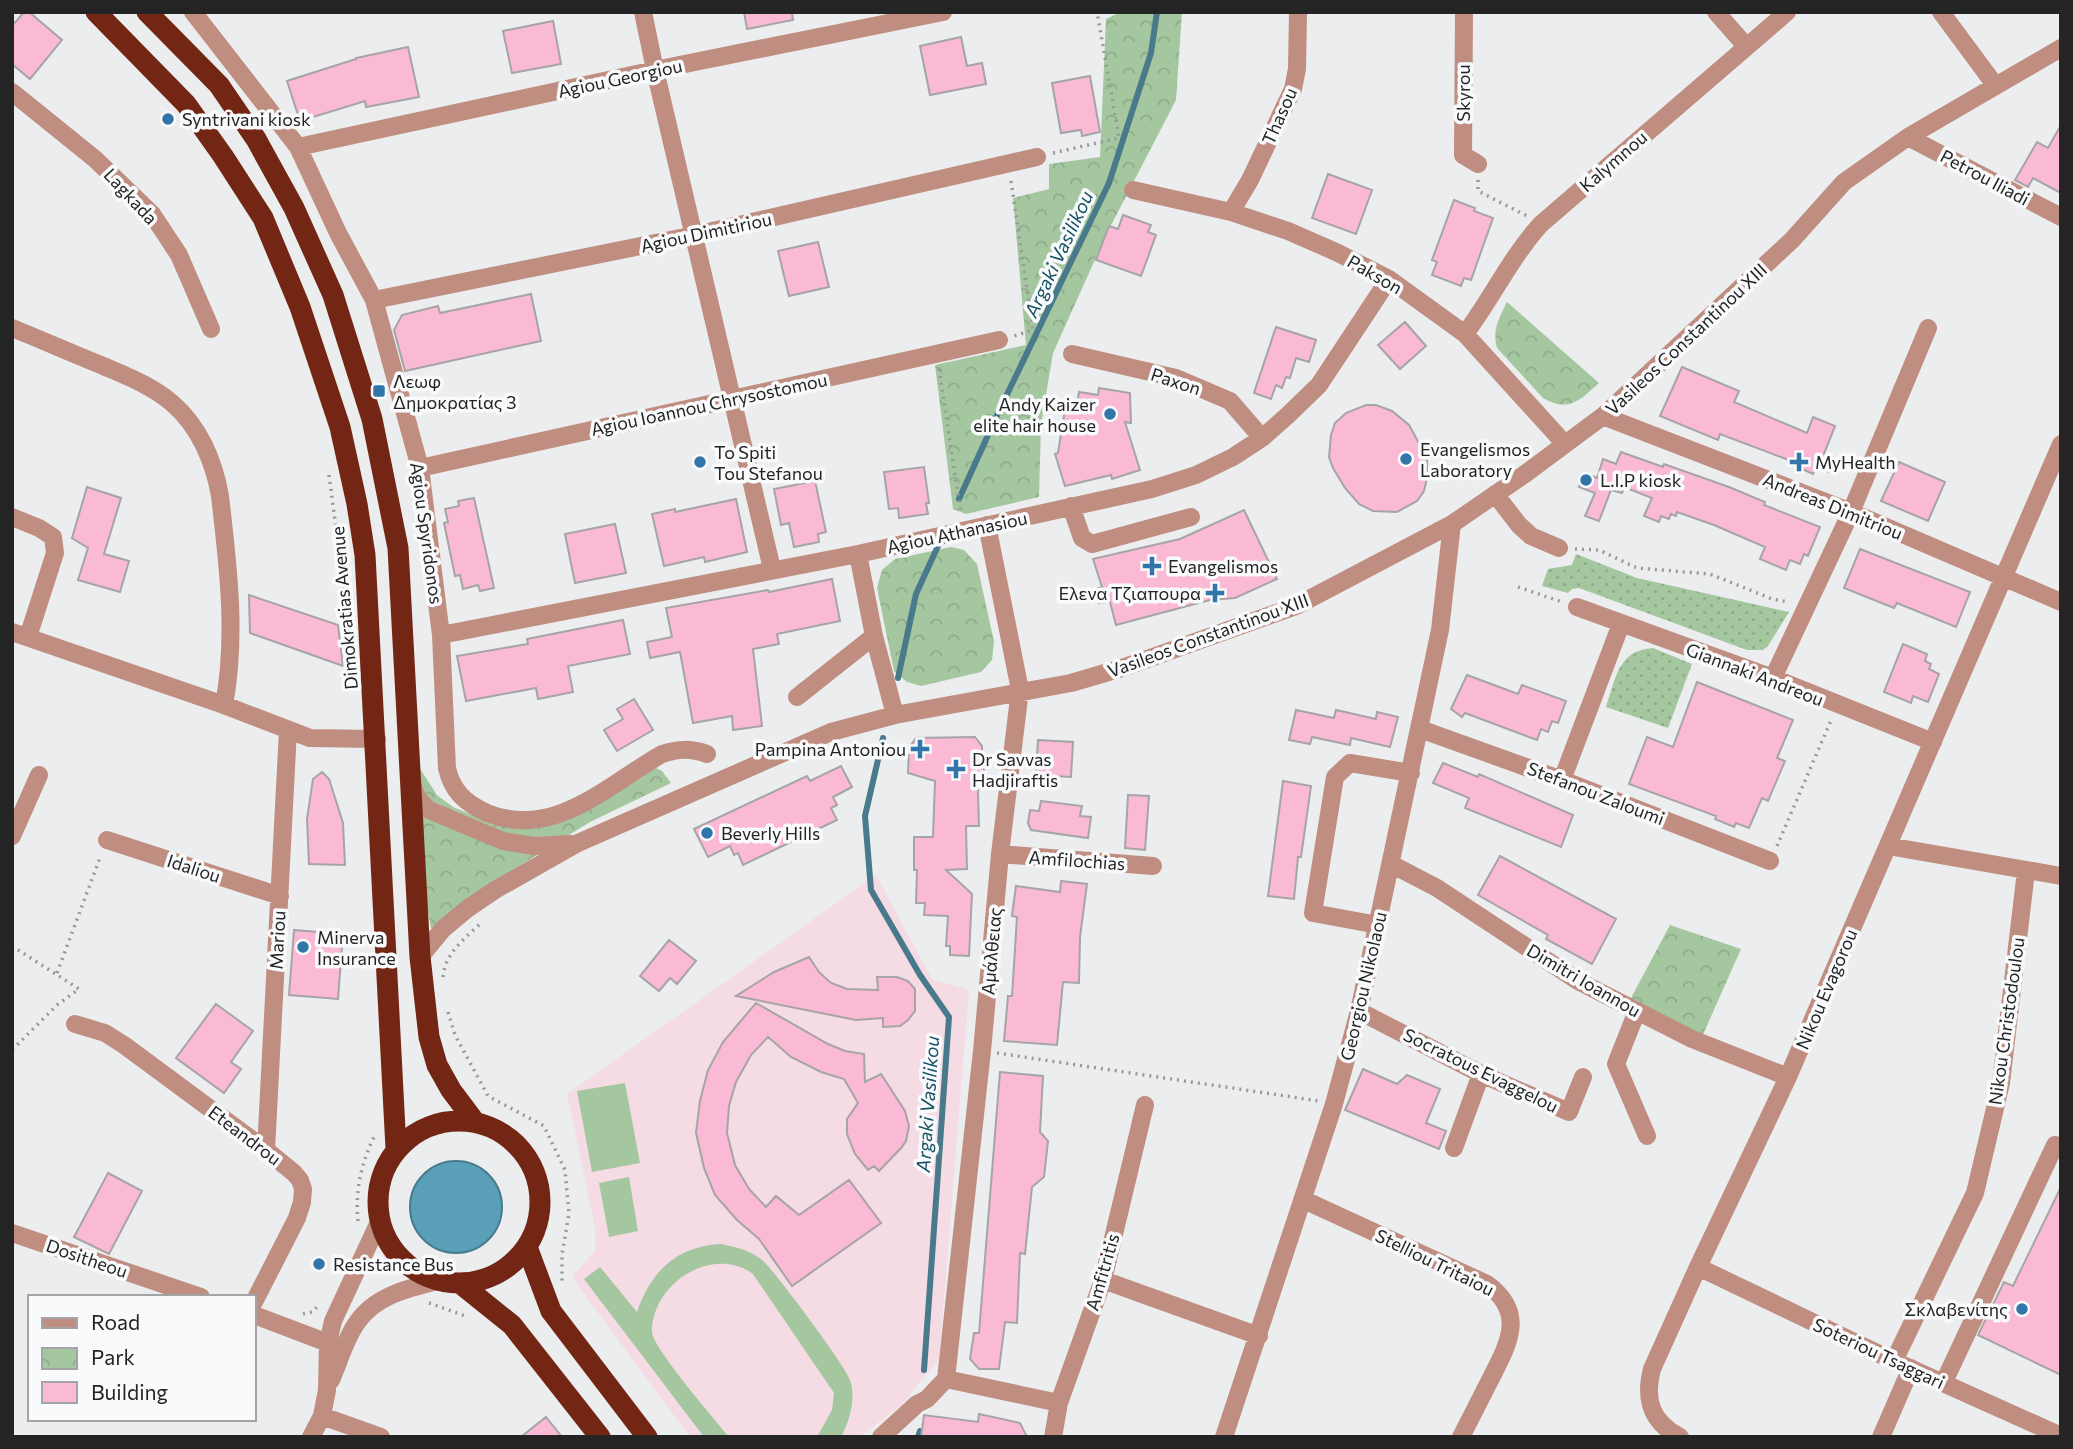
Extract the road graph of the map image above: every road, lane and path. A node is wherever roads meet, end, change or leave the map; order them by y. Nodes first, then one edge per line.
1 (96, 12) edge
2 (148, 12) edge
3 (193, 12) edge
4 (643, 12) edge
5 (943, 12) edge
6 (1097, 12) edge
7 (1298, 12) edge
8 (1464, 12) edge
9 (1716, 12) edge
10 (1787, 12) edge
11 (1941, 12) edge
12 (1746, 46) junction
13 (2061, 48) edge
14 (655, 70) junction
15 (1995, 85) junction
16 (12, 92) edge
17 (1908, 136) junction
18 (298, 147) junction
19 (1037, 157) joint
20 (1008, 164) junction
21 (1478, 164) joint
22 (1133, 190) dead end
23 (1231, 212) junction
24 (2061, 217) edge
25 (1541, 224) junction
26 (695, 235) junction
27 (1389, 279) junction
28 (374, 300) junction
29 (12, 328) edge
30 (1928, 328) dead end
31 (211, 329) dead end
32 (1465, 334) junction
33 (999, 340) joint
34 (937, 354) junction
35 (1072, 355) dead end
36 (734, 399) junction
37 (1603, 416) junction
38 (1262, 438) junction
39 (1565, 444) junction
40 (2061, 444) edge
41 (420, 468) junction
42 (328, 470) dead end
43 (1495, 494) junction
44 (1071, 506) junction
45 (1851, 512) junction
46 (12, 517) edge
47 (1191, 517) dead end
48 (1452, 524) junction
49 (987, 525) junction
50 (963, 530) junction
51 (1559, 548) joint
52 (858, 554) junction
53 (772, 569) junction
54 (2002, 576) junction
55 (1518, 587) dead end
56 (2061, 603) edge
57 (1808, 606) junction
58 (1577, 607) joint
59 (349, 618) dead end
60 (1621, 624) junction
61 (20, 634) edge
62 (441, 635) junction
63 (874, 636) junction
64 (1773, 678) junction
65 (1020, 691) junction
66 (797, 697) dead end
67 (224, 705) junction
68 (1838, 705) junction
69 (895, 715) junction
70 (1420, 729) junction
71 (288, 730) junction
72 (377, 739) junction
73 (1933, 742) junction
74 (706, 754) dead end
75 (1411, 773) junction
76 (39, 775) dead end
77 (411, 779) junction
78 (1562, 780) junction
79 (12, 836) edge
80 (107, 839) joint
81 (578, 843) junction
82 (1888, 846) junction
83 (1000, 854) junction
84 (1770, 861) joint
85 (1391, 864) junction
86 (1153, 866) dead end
87 (2026, 871) junction
88 (2061, 876) edge
89 (280, 896) junction
90 (488, 917) dead end
91 (1378, 925) junction
92 (12, 946) edge
93 (420, 957) junction
94 (57, 974) junction
95 (443, 981) dead end
96 (446, 1004) dead end
97 (1359, 1011) junction
98 (1637, 1011) junction
99 (75, 1024) dead end
100 (12, 1050) edge
101 (982, 1051) junction
102 (1481, 1074) junction
103 (1583, 1077) dead end
104 (1788, 1077) junction
105 (1334, 1104) junction
106 (1145, 1105) dead end
107 (475, 1122) junction
108 (377, 1131) dead end
109 (1647, 1136) dead end
110 (2055, 1145) dead end
111 (1454, 1148) dead end
112 (396, 1149) junction
113 (266, 1150) junction
114 (1304, 1200) junction
115 (357, 1207) dead end
116 (379, 1222) junction
117 (12, 1233) edge
118 (527, 1247) junction
119 (1698, 1268) junction
120 (1103, 1280) junction
121 (438, 1281) junction
122 (461, 1284) junction
123 (562, 1285) dead end
124 (195, 1295) edge
125 (256, 1298) edge
126 (424, 1303) dead end
127 (256, 1316) edge
128 (478, 1322) dead end
129 (1259, 1336) junction
130 (328, 1343) junction
131 (1903, 1364) junction
132 (946, 1379) junction
133 (1944, 1382) junction
134 (327, 1390) junction
135 (1059, 1403) junction
136 (323, 1416) junction
137 (2061, 1436) edge
138 (311, 1437) edge
139 (381, 1437) edge
140 (600, 1437) edge
141 (648, 1437) edge
142 (881, 1437) edge
143 (1053, 1437) edge
144 (1224, 1437) edge
145 (1461, 1437) edge
146 (1680, 1437) edge
147 (1881, 1437) edge

1 - 72 highway, Dimokratias Avenue
2 - 77 highway
3 - 18 street, Agiou Spyridonos
4 - 14 street
5 - 14 street, Agiou Georgiou
6 - 19 path
7 - 23 street, Thasou
8 - 21 street, Skyrou
9 - 12 street
10 - 12 street, Kalymnou
11 - 15 street
12 - 25 street, Kalymnou
13 - 15 street, Vasileos Constantinou XIII
14 - 18 street, Agiou Georgiou
14 - 26 street
15 - 17 street, Vasileos Constantinou XIII
16 - 31 street, Lagkada
17 - 24 street, Petrou Iliadi
17 - 37 street, Vasileos Constantinou XIII
18 - 28 street, Agiou Spyridonos
19 - 20 street, Agiou Dimitiriou
20 - 26 street, Agiou Dimitiriou
20 - 33 path
21 - 25 path
22 - 23 street, Pakson
23 - 27 street, Pakson
25 - 32 street, Kalymnou
26 - 28 street, Agiou Dimitiriou
26 - 36 street
27 - 32 street, Pakson
27 - 38 street, Agiou Athanasiou
28 - 41 street, Agiou Spyridonos
29 - 67 street
30 - 45 street
32 - 39 street, Pakson
33 - 34 street, Agiou Ioannou Chrysostomou
34 - 36 street, Agiou Ioannou Chrysostomou
34 - 50 path
35 - 38 street, Paxon
36 - 41 street, Agiou Ioannou Chrysostomou
36 - 53 street
37 - 39 street, Vasileos Constantinou XIII
37 - 45 street, Andreas Dimitriou
38 - 44 street, Agiou Athanasiou
39 - 43 street, Vasileos Constantinou XIII
40 - 54 street, Nikou Evagorou
41 - 62 street, Agiou Spyridonos
42 - 59 path
43 - 48 street, Vasileos Constantinou XIII
43 - 51 street
44 - 47 street
44 - 49 street, Agiou Athanasiou
45 - 54 street, Andreas Dimitriou
45 - 57 street
46 - 61 street
48 - 65 street, Vasileos Constantinou XIII
48 - 70 street, Georgiou Nikolaou
49 - 50 street, Agiou Athanasiou
49 - 65 street, Αμάλθειας
50 - 52 street, Agiou Athanasiou
51 - 57 path
52 - 53 street, Agiou Athanasiou
52 - 63 street
53 - 62 street, Agiou Athanasiou
54 - 56 street, Andreas Dimitriou
54 - 73 street, Nikou Evagorou
55 - 58 path
57 - 64 street
58 - 60 street, Giannaki Andreou
60 - 64 street, Giannaki Andreou
60 - 78 street
61 - 67 street
62 - 74 street, Agiou Spyridonos
63 - 66 street
63 - 69 street
64 - 68 street, Giannaki Andreou
65 - 69 street, Vasileos Constantinou XIII
65 - 83 street, Αμάλθειας
67 - 71 street
68 - 73 street, Giannaki Andreou
68 - 84 path
69 - 81 street, Vasileos Constantinou XIII
70 - 75 street, Georgiou Nikolaou
70 - 78 street, Stefanou Zaloumi
71 - 72 street
71 - 89 street, Mariou
72 - 112 highway, Dimokratias Avenue
73 - 82 street, Nikou Evagorou
75 - 85 street, Georgiou Nikolaou
75 - 91 street
76 - 79 street
77 - 81 street, Vasileos Constantinou XIII
77 - 93 highway
78 - 84 street, Stefanou Zaloumi
80 - 89 street, Idaliou
80 - 94 path
81 - 93 street, Vasileos Constantinou XIII
82 - 87 street
82 - 104 street, Nikou Evagorou
83 - 86 street, Amfilochias
83 - 101 street, Αμάλθειας
85 - 91 street, Georgiou Nikolaou
85 - 98 street, Dimitri Ioannou
87 - 88 street
87 - 131 street, Nikou Christodoulou
89 - 113 street, Mariou
90 - 95 path
91 - 97 street, Georgiou Nikolaou
92 - 94 path
93 - 107 highway
94 - 100 path
96 - 123 path
97 - 102 street, Socratous Evaggelou
97 - 105 street, Georgiou Nikolaou
98 - 104 street, Dimitri Ioannou
98 - 109 street
99 - 113 street, Eteandrou
101 - 105 path
101 - 132 street, Αμάλθειας
102 - 103 street, Socratous Evaggelou
102 - 111 street
104 - 119 street, Nikou Evagorou
105 - 114 street, Georgiou Nikolaou
106 - 120 street, Amfitritis
107 - 112 highway
107 - 118 highway
108 - 115 path
110 - 133 street
112 - 116 highway
113 - 125 street, Eteandrou
114 - 129 street, Georgiou Nikolaou
114 - 145 street, Stelliou Tritaiou
116 - 121 highway
116 - 130 street
117 - 124 street, Dositheou
118 - 122 highway
118 - 141 highway
119 - 131 street, Soteriou Tsaggari
119 - 146 street, Nikou Evagorou
120 - 129 street
120 - 135 street, Amfitritis
121 - 122 highway
121 - 134 street
122 - 140 highway
126 - 128 path
127 - 130 street
129 - 144 street, Georgiou Nikolaou
130 - 134 street
131 - 133 street, Soteriou Tsaggari
131 - 147 street, Nikou Christodoulou
132 - 135 street
132 - 142 street
133 - 137 street, Soteriou Tsaggari
134 - 136 street
135 - 143 street, Amfitritis
136 - 138 street
136 - 139 street

